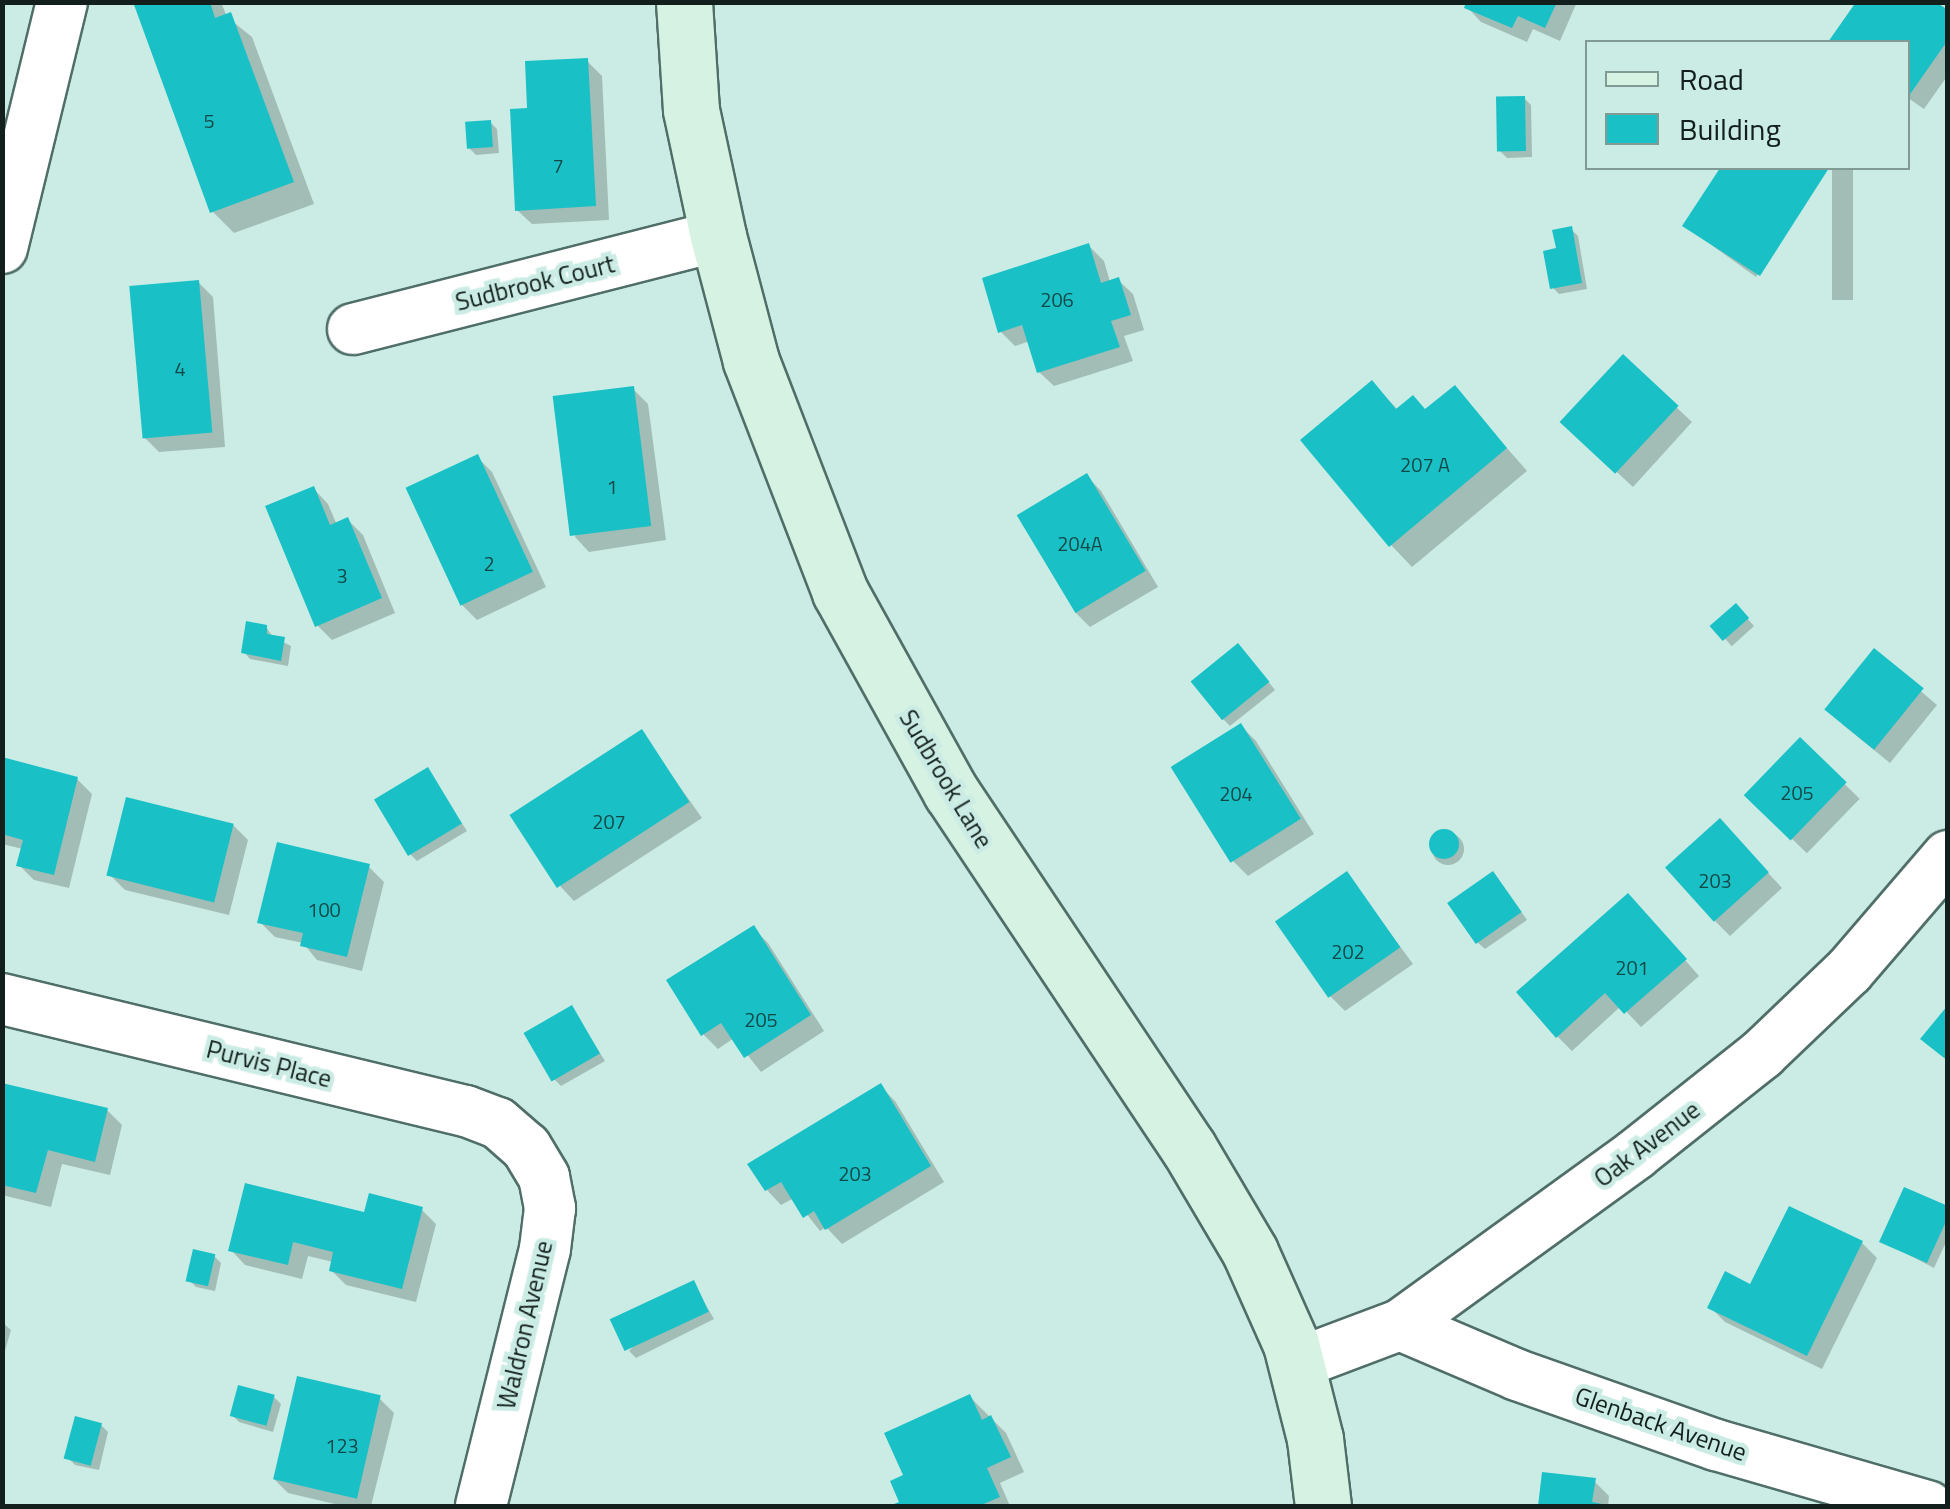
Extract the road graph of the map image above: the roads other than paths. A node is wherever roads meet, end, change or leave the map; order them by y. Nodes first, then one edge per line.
1 (62, 2) edge
2 (684, 2) edge
3 (718, 236) junction
4 (2, 248) edge
5 (353, 329) dead end
6 (1948, 856) edge
7 (2, 999) edge
8 (526, 1147) joint
9 (1400, 1325) junction
10 (1296, 1364) junction
11 (482, 1506) edge
12 (1324, 1506) edge
13 (1928, 1506) edge

1 - 4 street
2 - 3 street, Sudbrook Lane
3 - 5 street, Sudbrook Court
3 - 10 street, Sudbrook Lane
6 - 9 street, Oak Avenue
7 - 8 street, Purvis Place
8 - 11 street, Waldron Avenue
9 - 10 street, Oak Avenue
9 - 13 street, Glenback Avenue
10 - 12 street, Sudbrook Lane

